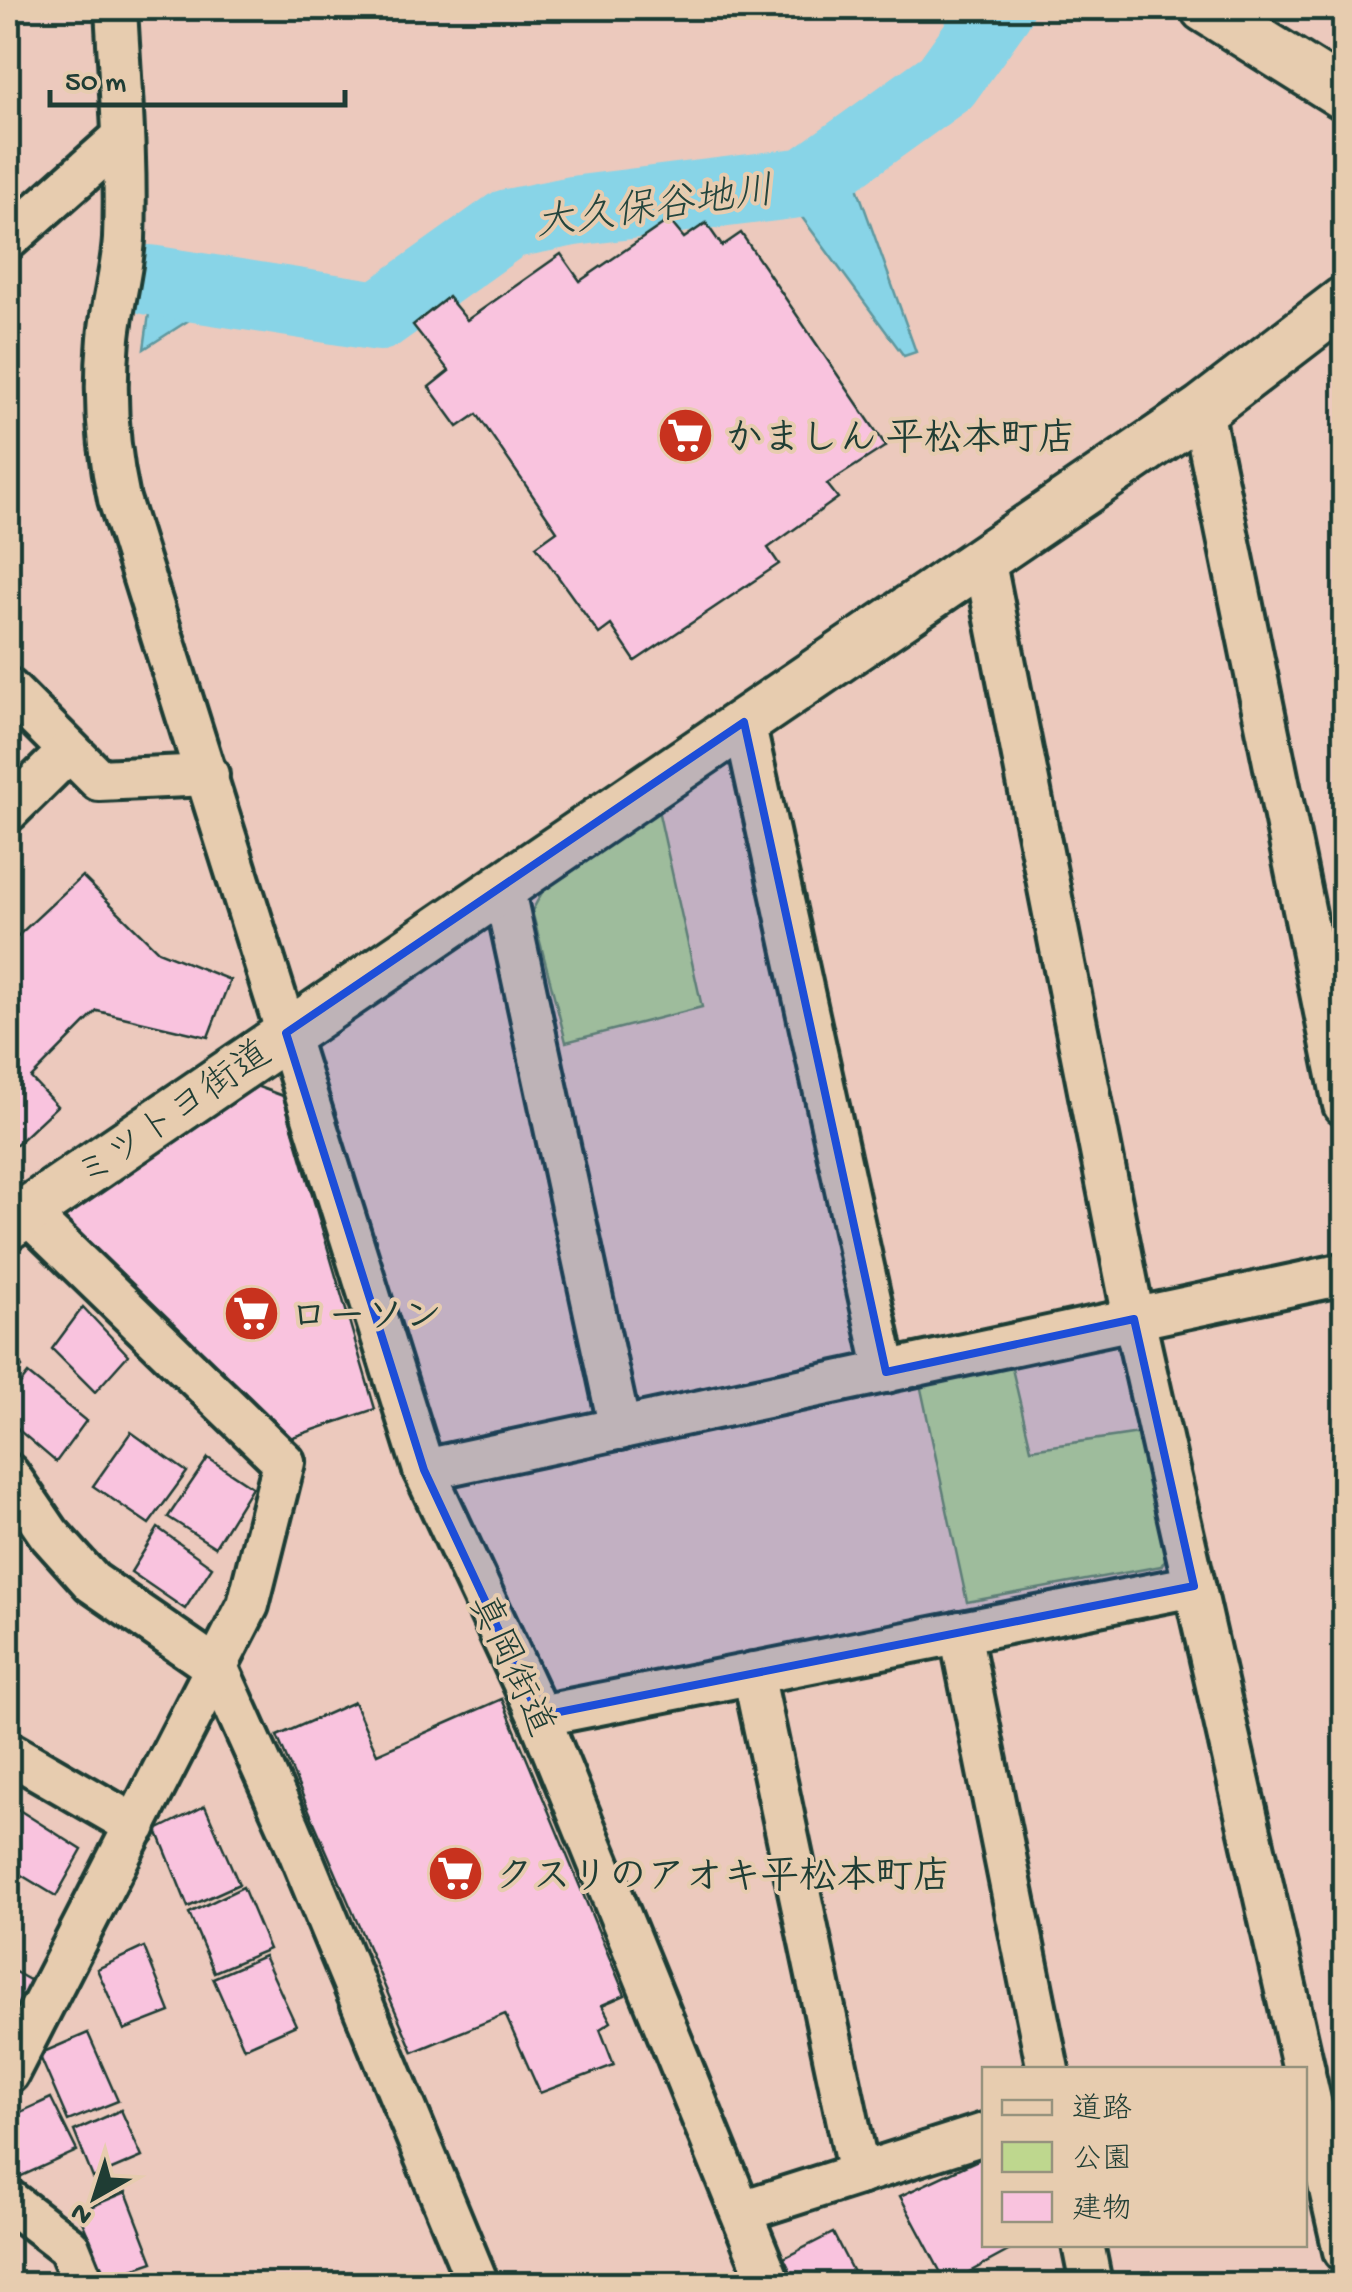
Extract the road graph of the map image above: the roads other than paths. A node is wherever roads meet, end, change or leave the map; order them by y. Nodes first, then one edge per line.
1 (116, 8) edge
2 (1205, 8) edge
3 (1344, 95) edge
4 (123, 137) junction
5 (8, 239) edge
6 (1344, 301) edge
7 (1202, 410) junction
8 (984, 558) junction
9 (8, 690) edge
10 (744, 722) junction
11 (69, 751) junction
12 (208, 775) junction
13 (8, 811) edge
14 (503, 886) junction
15 (286, 1034) junction
16 (1344, 1104) edge
17 (17, 1219) edge
18 (1344, 1274) edge
19 (1134, 1319) junction
20 (886, 1372) junction
21 (620, 1429) junction
22 (424, 1470) junction
23 (8, 1474) edge
24 (1194, 1586) junction
25 (960, 1632) junction
26 (218, 1668) junction
27 (753, 1673) junction
28 (539, 1716) junction
29 (8, 1752) edge
30 (136, 1826) junction
31 (1047, 2067) edge
32 (1303, 2067) edge
33 (8, 2073) edge
34 (1307, 2085) edge
35 (982, 2135) edge
36 (859, 2174) junction
37 (8, 2200) edge
38 (742, 2211) junction
39 (1084, 2247) edge
40 (1344, 2251) edge
41 (84, 2284) edge
42 (478, 2284) edge
43 (770, 2284) edge
44 (1091, 2284) edge

1 - 4 street, 真岡街道
2 - 3 street
4 - 5 street
4 - 12 street, 真岡街道
6 - 7 street, ミツトヨ街道
7 - 8 street, ミツトヨ街道
7 - 16 street
8 - 10 street, ミツトヨ街道
8 - 19 street
9 - 11 street
10 - 14 street, ミツトヨ街道
10 - 20 street
11 - 12 street
11 - 13 street
12 - 15 street, 真岡街道
14 - 15 street, ミツトヨ街道
14 - 21 street
15 - 17 street, ミツトヨ街道
15 - 22 street, 真岡街道
17 - 26 street
18 - 19 street
19 - 20 street
19 - 24 street
20 - 21 street
21 - 22 street
22 - 28 street, 真岡街道
23 - 26 street
24 - 25 street
24 - 32 street
25 - 27 street
25 - 31 street
26 - 30 street
26 - 42 street
27 - 28 street
27 - 36 street
28 - 38 street, 真岡街道
29 - 30 street
30 - 33 street
34 - 40 street
35 - 36 street
36 - 38 street
37 - 41 street
38 - 43 street, 真岡街道
39 - 44 street

